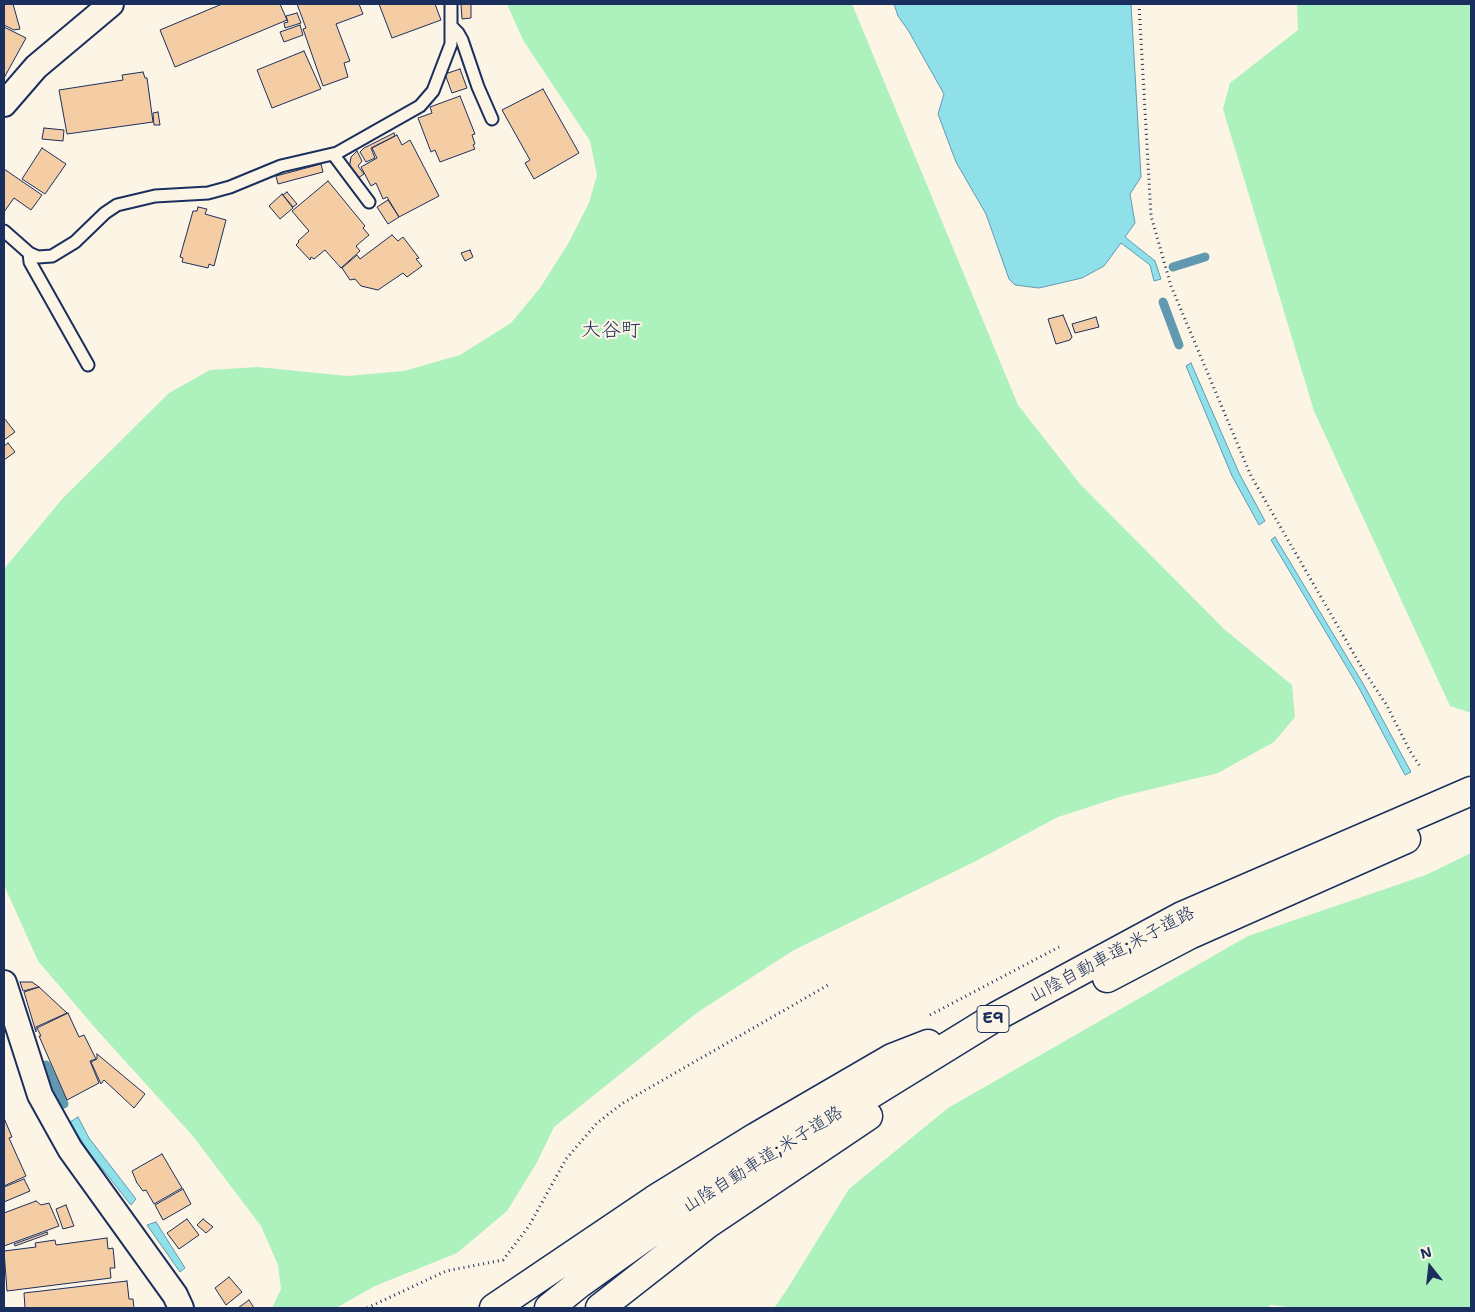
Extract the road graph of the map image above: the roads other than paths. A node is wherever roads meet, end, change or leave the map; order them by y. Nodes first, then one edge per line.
1 (111, 4) edge
2 (451, 4) edge
3 (451, 26) junction
4 (4, 104) edge
5 (492, 118) dead end
6 (333, 154) junction
7 (369, 202) dead end
8 (4, 232) edge
9 (28, 253) junction
10 (88, 366) dead end
11 (1471, 790) edge
12 (1471, 810) edge
13 (4, 983) edge
14 (997, 1016) junction
15 (921, 1080) junction
16 (181, 1308) edge
17 (494, 1308) edge
18 (549, 1308) edge
19 (575, 1308) edge
20 (600, 1308) edge

1 - 4 street
2 - 3 lane
3 - 5 lane
3 - 6 lane
6 - 7 lane
6 - 9 lane
8 - 9 lane
9 - 10 lane
11 - 14 highway, 山陰自動車道;米子道路 / E9
12 - 15 highway, 山陰自動車道;米子道路 / E9
13 - 16 street
14 - 17 highway
14 - 18 highway, 山陰自動車道;米子道路 / E9
15 - 19 highway, 山陰自動車道;米子道路 / E9
15 - 20 highway

